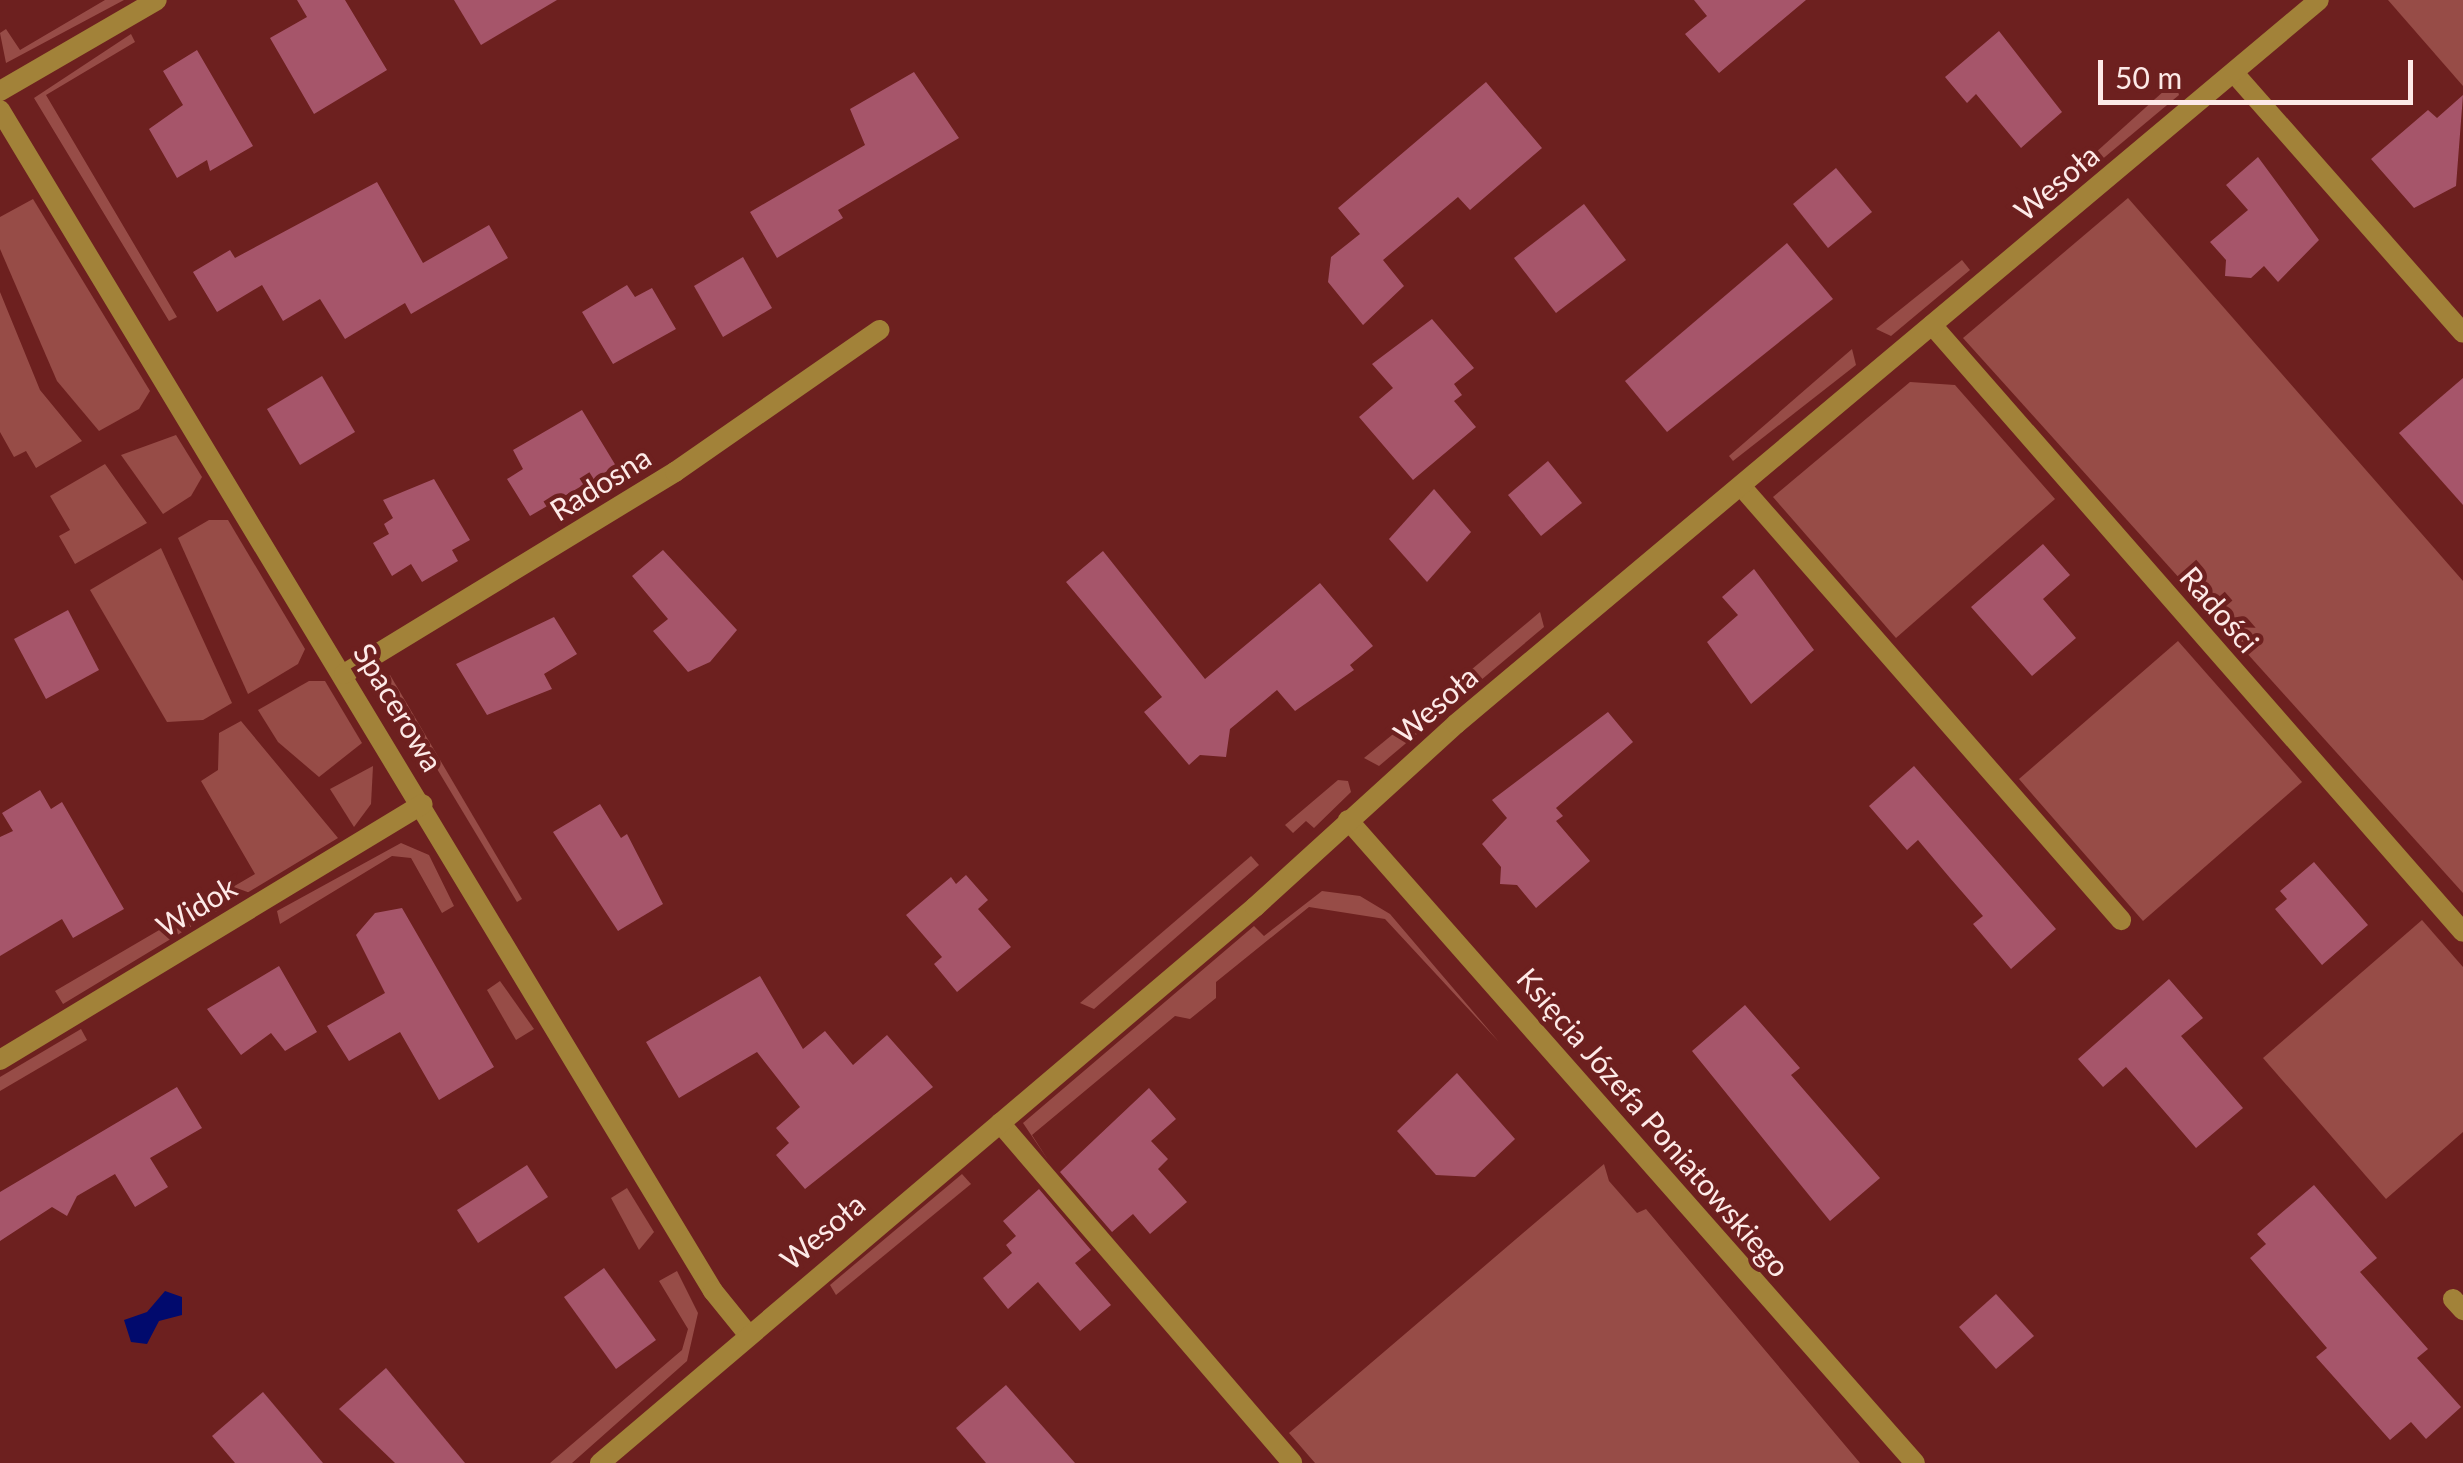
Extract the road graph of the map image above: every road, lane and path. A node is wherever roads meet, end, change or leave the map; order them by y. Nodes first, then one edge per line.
1 (157, 0) edge
2 (2319, 0) edge
3 (2234, 73) junction
4 (0, 91) edge
5 (0, 110) edge
6 (1932, 325) junction
7 (879, 330) dead end
8 (2463, 333) edge
9 (1741, 486) junction
10 (344, 674) junction
11 (423, 804) junction
12 (1348, 820) junction
13 (2121, 920) dead end
14 (2463, 932) edge
15 (0, 1060) edge
16 (1000, 1123) junction
17 (747, 1333) junction
18 (600, 1463) edge
19 (1292, 1463) edge
20 (1915, 1463) edge

1 - 4 street
2 - 3 street, Wesoła
3 - 6 street, Wesoła
3 - 8 street
5 - 10 street, Spacerowa
6 - 9 street, Wesoła
6 - 14 street, Radości
7 - 10 street, Radosna
9 - 12 street, Wesoła
9 - 13 street
10 - 11 street, Spacerowa
11 - 15 street, Widok
11 - 17 street, Spacerowa
12 - 16 street, Wesoła
12 - 20 street, Księcia Józefa Poniatowskiego
16 - 17 street, Wesoła
16 - 19 street
17 - 18 street, Wesoła

